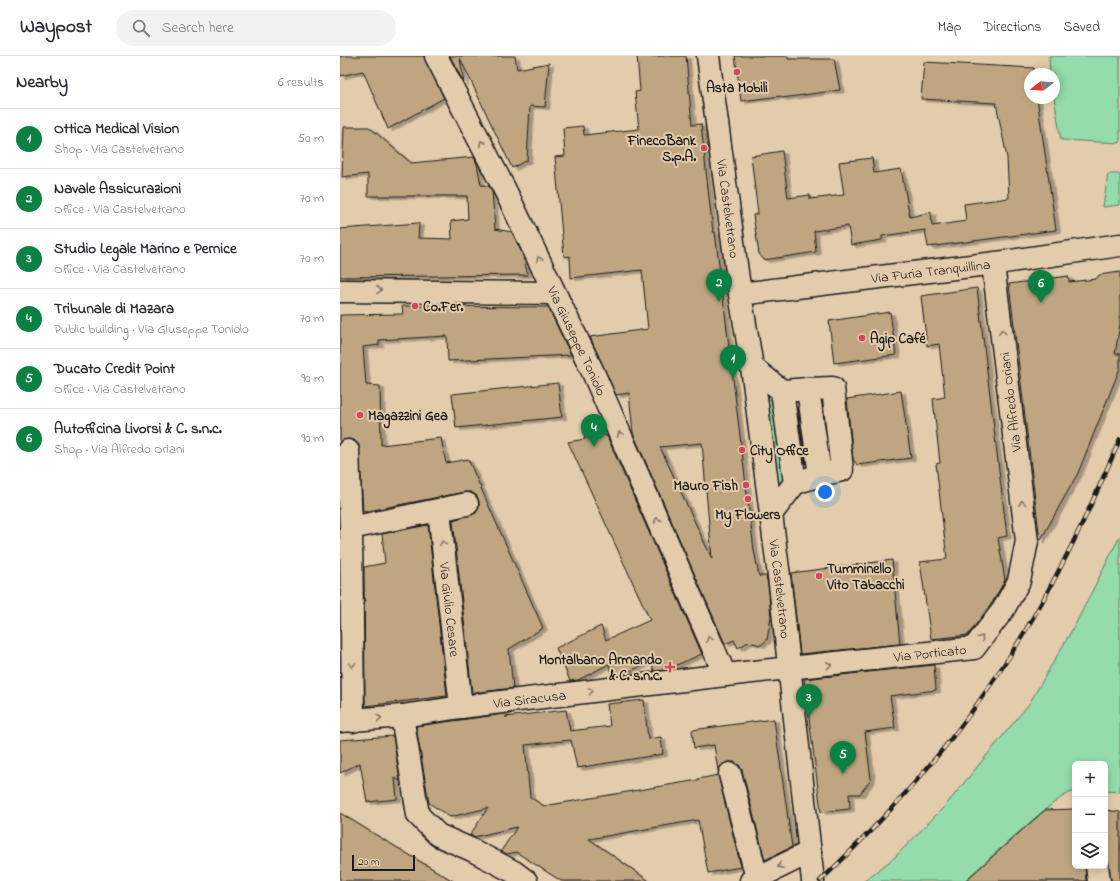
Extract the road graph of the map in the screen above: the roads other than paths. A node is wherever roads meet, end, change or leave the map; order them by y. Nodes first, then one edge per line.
1 (436, 56) edge
2 (708, 56) edge
3 (1120, 245) edge
4 (994, 264) junction
5 (340, 291) edge
6 (554, 292) junction
7 (740, 294) junction
8 (752, 367) junction
9 (782, 391) junction
10 (348, 450) dead end
11 (795, 483) junction
12 (467, 504) dead end
13 (440, 511) junction
14 (771, 514) junction
15 (351, 528) junction
16 (1027, 541) joint
17 (790, 669) junction
18 (725, 675) junction
19 (461, 707) junction
20 (402, 716) junction
21 (346, 721) edge
22 (730, 774) dead end
23 (811, 865) edge
24 (1097, 869) edge
25 (754, 879) edge
26 (526, 881) edge
27 (1099, 881) edge

6 -> 1 street, Via Giuseppe Toniolo
2 - 7 street, Via Castelvetrano
3 - 4 street, Via Furia Tranquillina
4 - 7 street, Via Furia Tranquillina
16 -> 4 street, Via Alfredo Oriani
5 -> 6 street
18 -> 6 street, Via Giuseppe Toniolo
7 - 8 street, Via Castelvetrano
8 - 9 street
8 - 14 street, Via Castelvetrano
9 - 11 street
9 - 11 street
10 - 15 street
11 - 14 street
12 - 13 street
13 - 15 street
19 -> 13 street, Via Giulio Cesare
14 - 17 street, Via Castelvetrano
15 -> 21 street
17 -> 16 street, Via Porticato
17 - 18 street, Via Siracusa
17 - 23 street, Via Castelvetrano
19 -> 18 street, Via Siracusa
19 - 20 street, Via Siracusa
21 -> 20 street, Via Siracusa
20 - 26 street
22 - 25 street
23 -> 25 street
24 - 27 street

